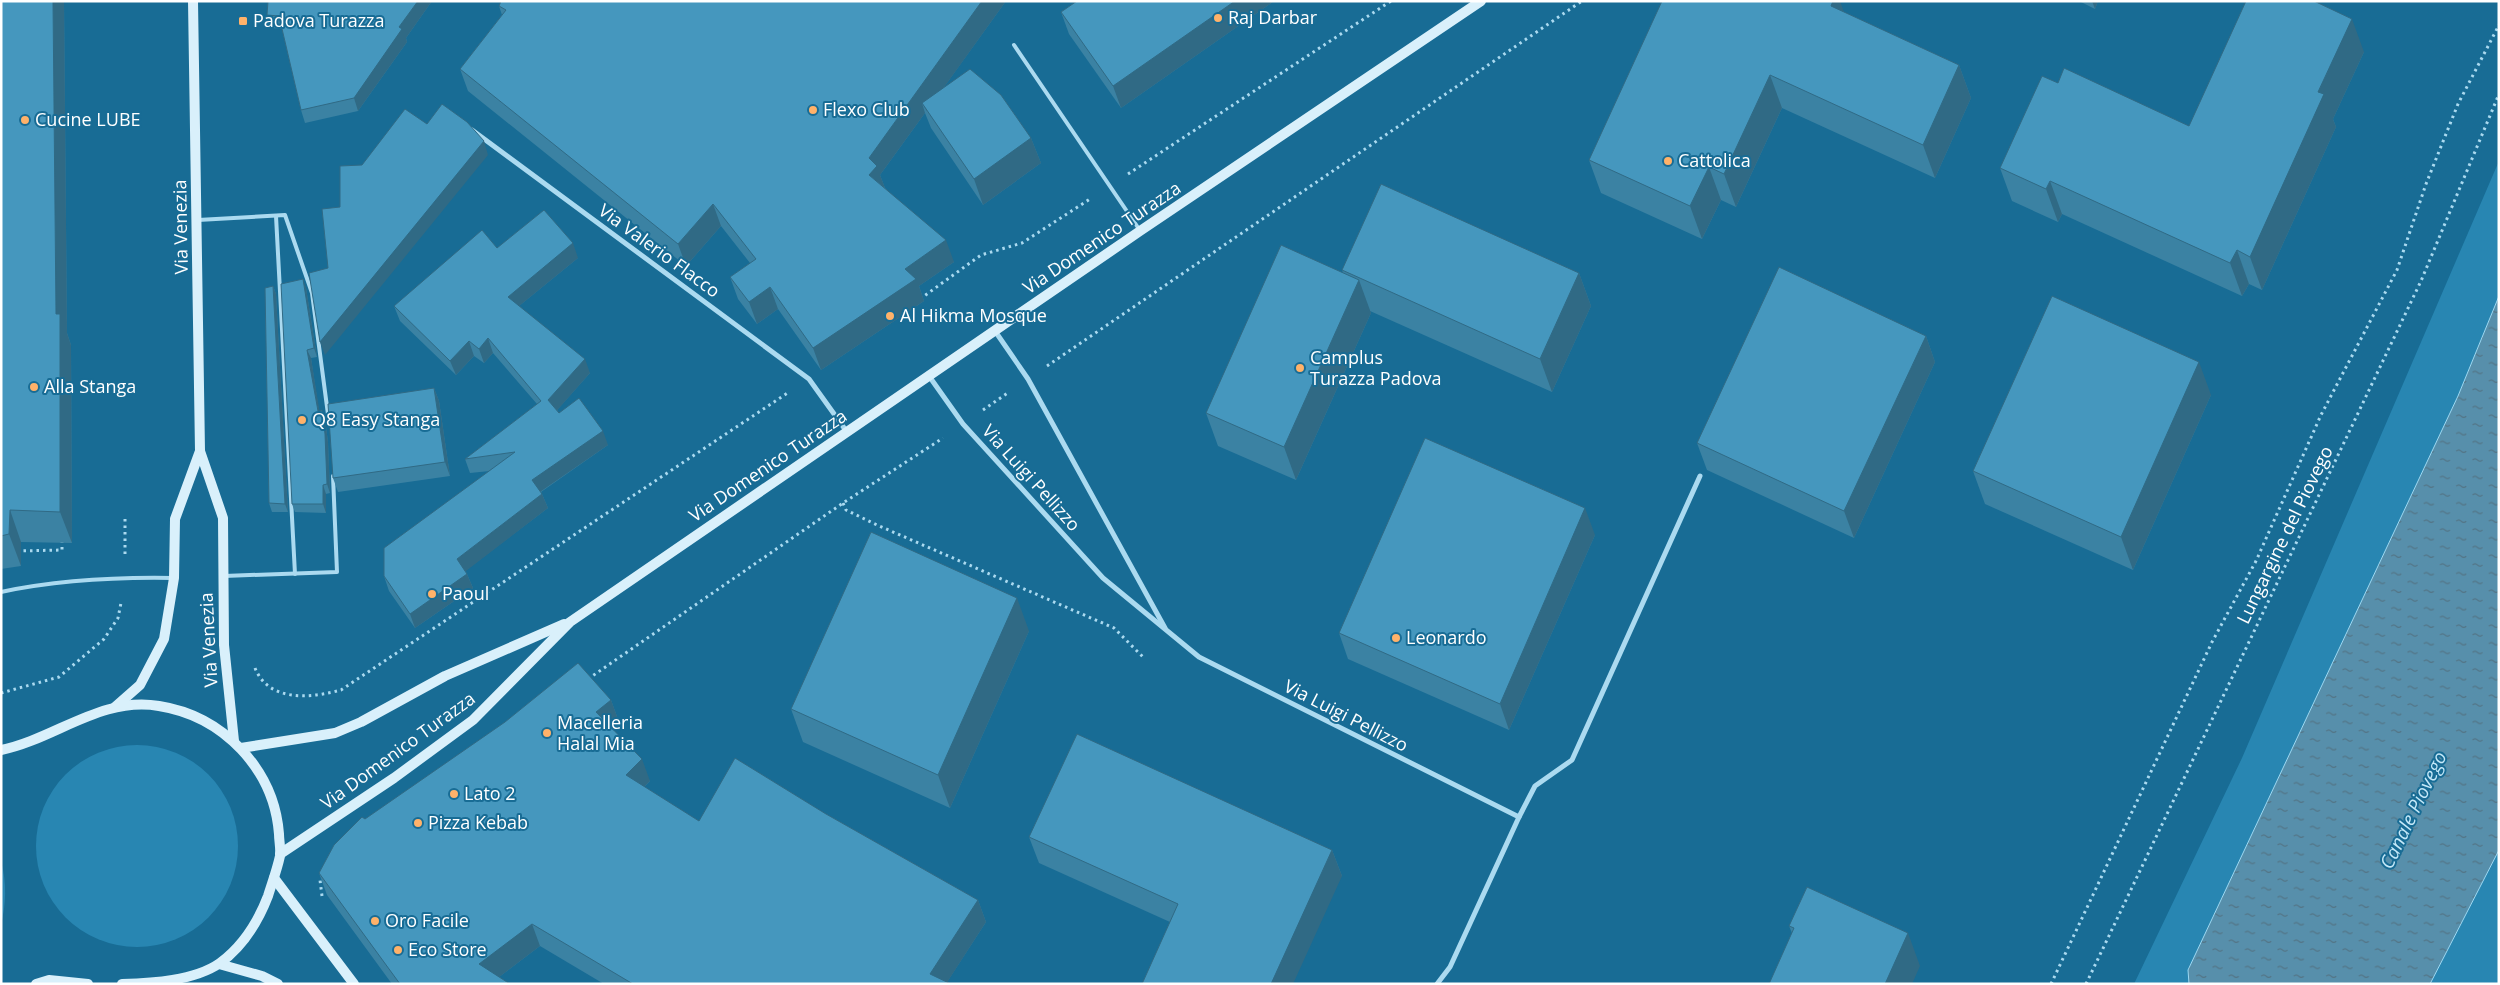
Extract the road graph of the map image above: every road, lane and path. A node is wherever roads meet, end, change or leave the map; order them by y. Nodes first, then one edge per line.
1 (193, 1) edge
2 (1391, 1) edge
3 (1481, 1) edge
4 (1582, 1) edge
5 (2499, 26) edge
6 (1014, 45) dead end
7 (1268, 80) dead end
8 (2499, 94) edge
9 (464, 124) edge
10 (276, 216) junction
11 (198, 220) junction
12 (1140, 231) junction
13 (995, 331) junction
14 (929, 375) junction
15 (1028, 379) junction
16 (329, 423) edge
17 (964, 424) junction
18 (847, 432) junction
19 (200, 452) junction
20 (333, 472) edge
21 (1700, 476) edge
22 (843, 504) junction
23 (125, 519) dead end
24 (62, 533) edge
25 (14, 552) dead end
26 (295, 574) junction
27 (222, 576) junction
28 (126, 578) junction
29 (174, 578) junction
30 (1, 592) edge
31 (570, 622) junction
32 (1167, 631) junction
33 (1145, 660) dead end
34 (255, 667) dead end
35 (581, 684) edge
36 (341, 690) dead end
37 (1, 693) edge
38 (115, 707) junction
39 (238, 744) junction
40 (1, 750) edge
41 (1519, 818) junction
42 (280, 854) junction
43 (325, 874) edge
44 (274, 878) junction
45 (322, 899) edge
46 (219, 964) junction
47 (198, 972) junction
48 (36, 984) edge
49 (88, 984) edge
50 (122, 984) edge
51 (190, 984) edge
52 (278, 984) edge
53 (354, 984) edge
54 (1437, 984) edge
55 (2051, 984) edge
56 (2086, 984) edge

1 - 11 main road, Via Venezia
2 - 7 path
3 - 12 main road, Via Domenico Turazza
4 - 15 path
5 - 55 path
6 - 12 lane
8 - 56 path, Lungargine del Piovego
9 - 18 street, Via Valerio Flacco
10 - 11 lane
10 - 16 lane
10 - 26 lane
11 - 19 main road, Via Venezia
12 - 13 main road, Via Domenico Turazza
13 - 14 main road, Via Domenico Turazza
13 - 15 street, Via Luigi Pellizzo
14 - 17 street, Via Luigi Pellizzo
14 - 18 main road, Via Domenico Turazza
15 - 17 path
15 - 32 street, Via Luigi Pellizzo
17 - 22 path
17 - 32 street, Via Luigi Pellizzo
18 - 31 main road, Via Domenico Turazza
19 - 27 main road, Via Venezia
19 - 29 main road, Via Venezia
20 - 26 lane
21 - 41 street
22 - 33 path
22 - 35 path
23 - 28 path
24 - 25 path
26 - 27 lane
27 - 39 main road, Via Venezia
28 - 29 lane
28 - 30 lane
28 - 37 path
29 - 38 main road, Via Venezia
31 - 39 main road, Via Domenico Turazza
31 - 42 main road, Via Domenico Turazza
32 - 41 street, Via Luigi Pellizzo
34 - 36 path
38 - 39 main road
38 - 40 main road
39 - 42 main road
41 - 54 street
42 - 44 main road
43 - 45 path
44 - 46 main road
44 - 53 main road
46 - 47 main road
46 - 52 main road
47 - 50 main road
47 - 51 street
48 - 49 main road

